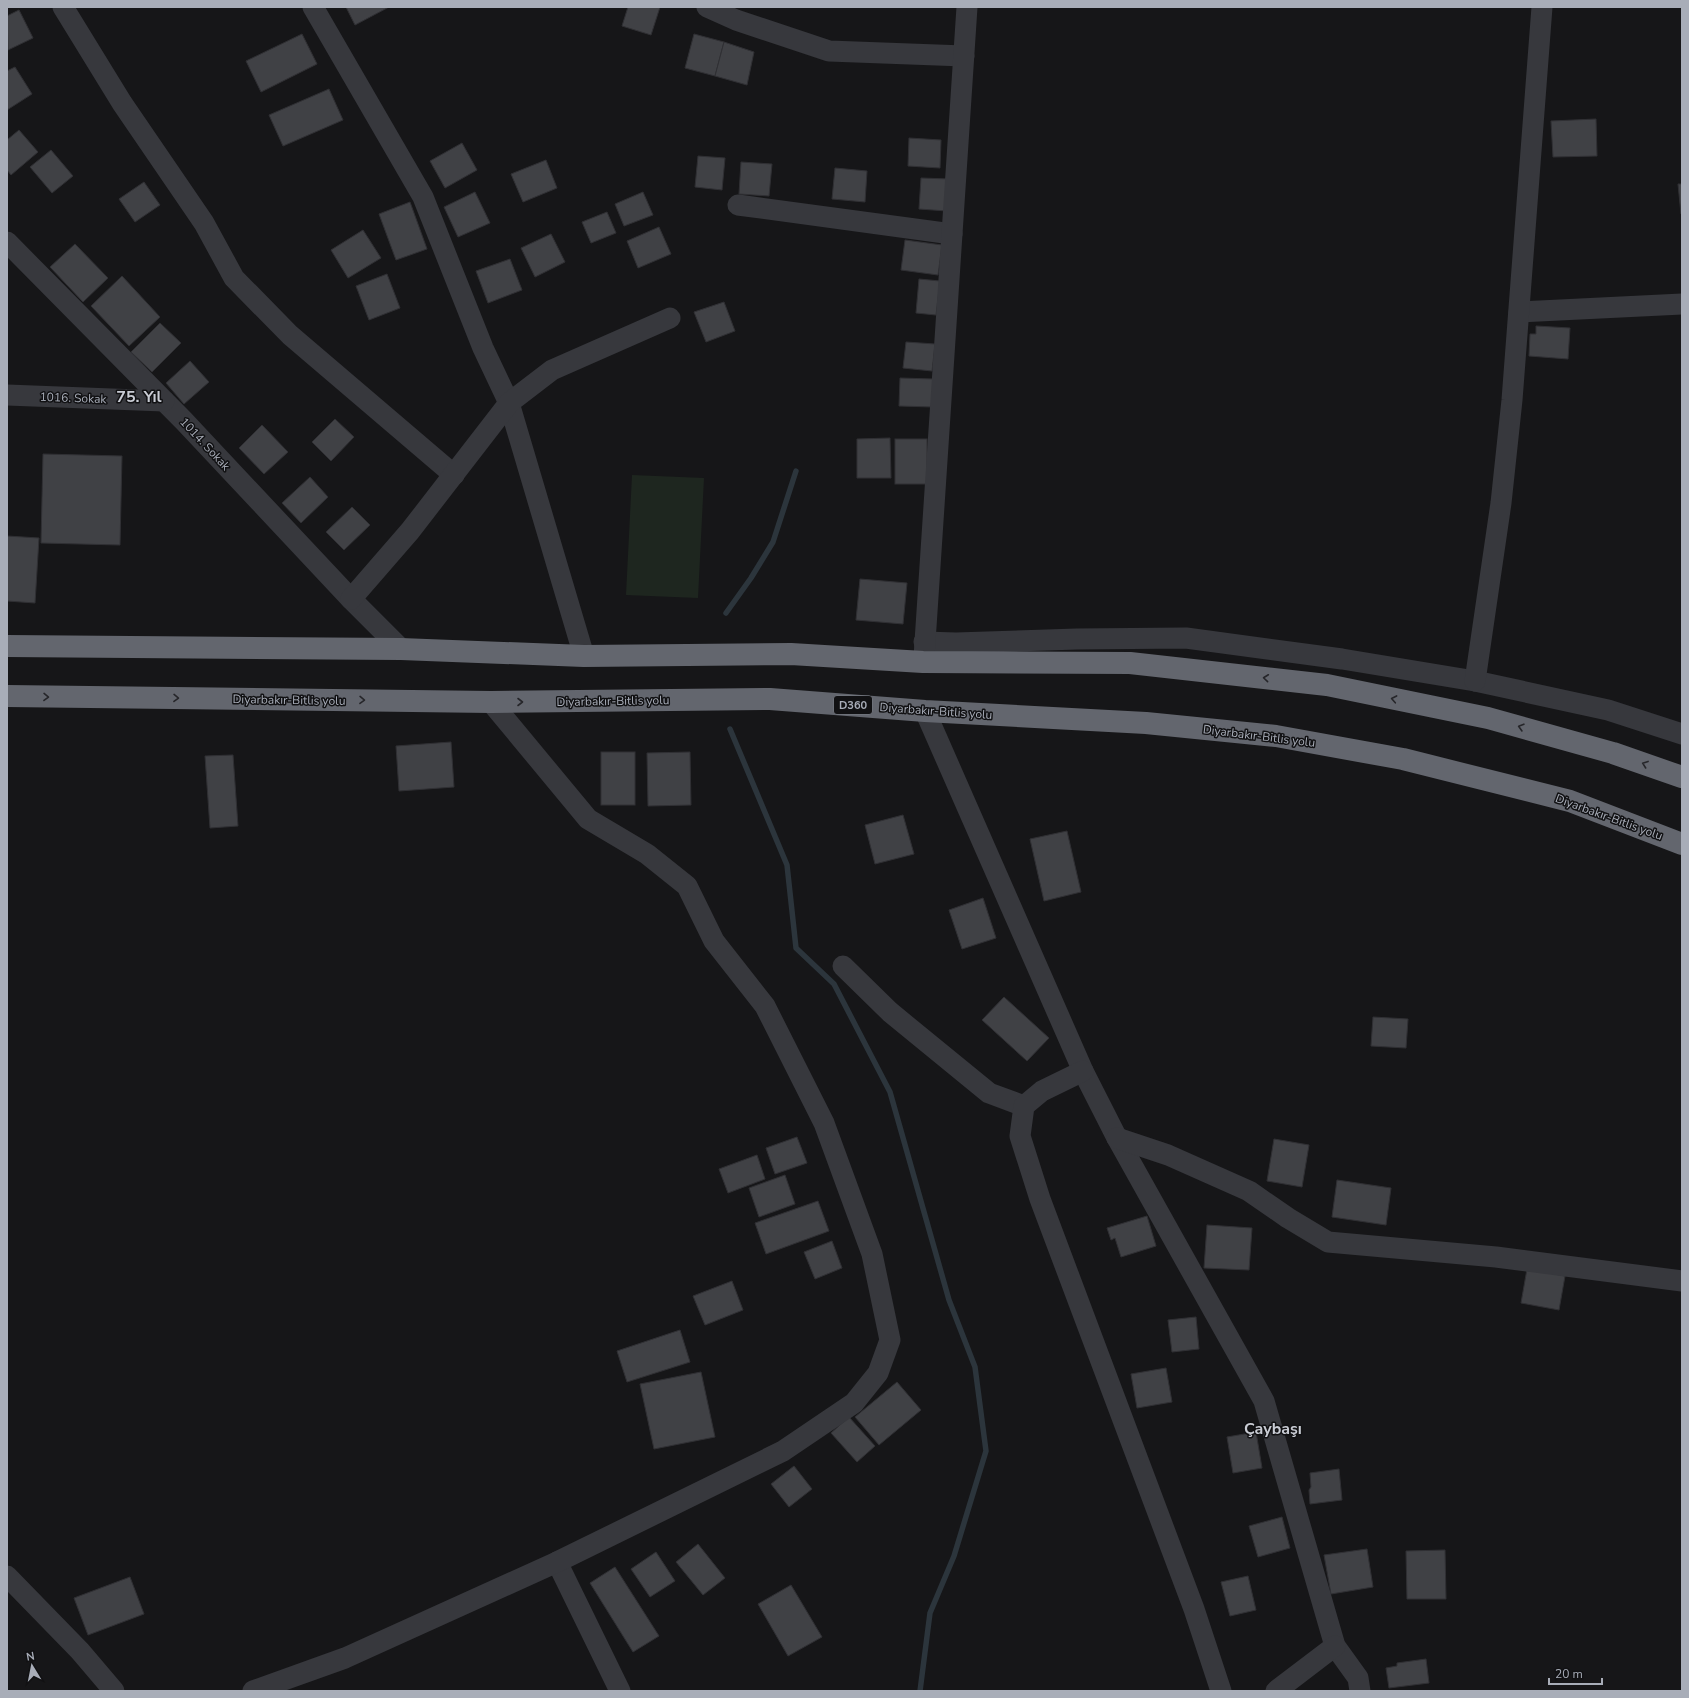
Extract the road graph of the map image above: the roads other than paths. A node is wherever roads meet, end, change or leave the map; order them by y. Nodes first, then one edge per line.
1 (63, 7) edge
2 (313, 7) edge
3 (707, 7) edge
4 (967, 7) edge
5 (1542, 7) edge
6 (964, 56) junction
7 (738, 205) dead end
8 (952, 234) junction
9 (7, 242) edge
10 (1682, 304) edge
11 (1519, 312) junction
12 (670, 318) dead end
13 (7, 396) edge
14 (164, 401) junction
15 (508, 403) junction
16 (454, 475) junction
17 (351, 598) junction
18 (7, 646) edge
19 (401, 649) junction
20 (924, 652) junction
21 (584, 656) junction
22 (1475, 681) junction
23 (7, 696) edge
24 (490, 702) junction
25 (925, 711) junction
26 (1682, 734) edge
27 (1682, 777) edge
28 (1682, 844) edge
29 (843, 966) dead end
30 (1083, 1071) junction
31 (1024, 1106) junction
32 (1117, 1138) junction
33 (1682, 1281) edge
34 (556, 1562) junction
35 (7, 1576) edge
36 (1335, 1646) junction
37 (114, 1691) edge
38 (253, 1691) edge
39 (620, 1691) edge
40 (1221, 1691) edge
41 (1276, 1691) edge
42 (1360, 1691) edge

1 - 16 street
2 - 15 street
3 - 6 street
4 - 6 street
5 - 11 street
6 - 8 street
7 - 8 street
8 - 20 street
9 - 14 street, 1014. Sokak
10 - 11 street
11 - 22 street
12 - 15 street
13 - 14 street, 1016. Sokak
14 - 17 street, 1014. Sokak
15 - 16 street
15 - 21 street
16 - 17 street
17 - 19 street, 1014. Sokak
18 - 19 highway
19 - 21 highway
20 - 21 highway
20 - 22 street
27 -> 20 highway
22 - 26 street
23 -> 24 highway, Diyarbakır-Bitlis yolu / D360
24 -> 25 highway, Diyarbakır-Bitlis yolu / D360
24 - 34 street
25 - 28 highway, Diyarbakır-Bitlis yolu / D360
25 - 30 street
29 - 31 street
30 - 31 street
30 - 32 street
31 - 40 street
32 - 33 street
32 - 36 street
34 - 38 street
34 - 39 street
35 - 37 street
36 - 41 street
36 - 42 street

